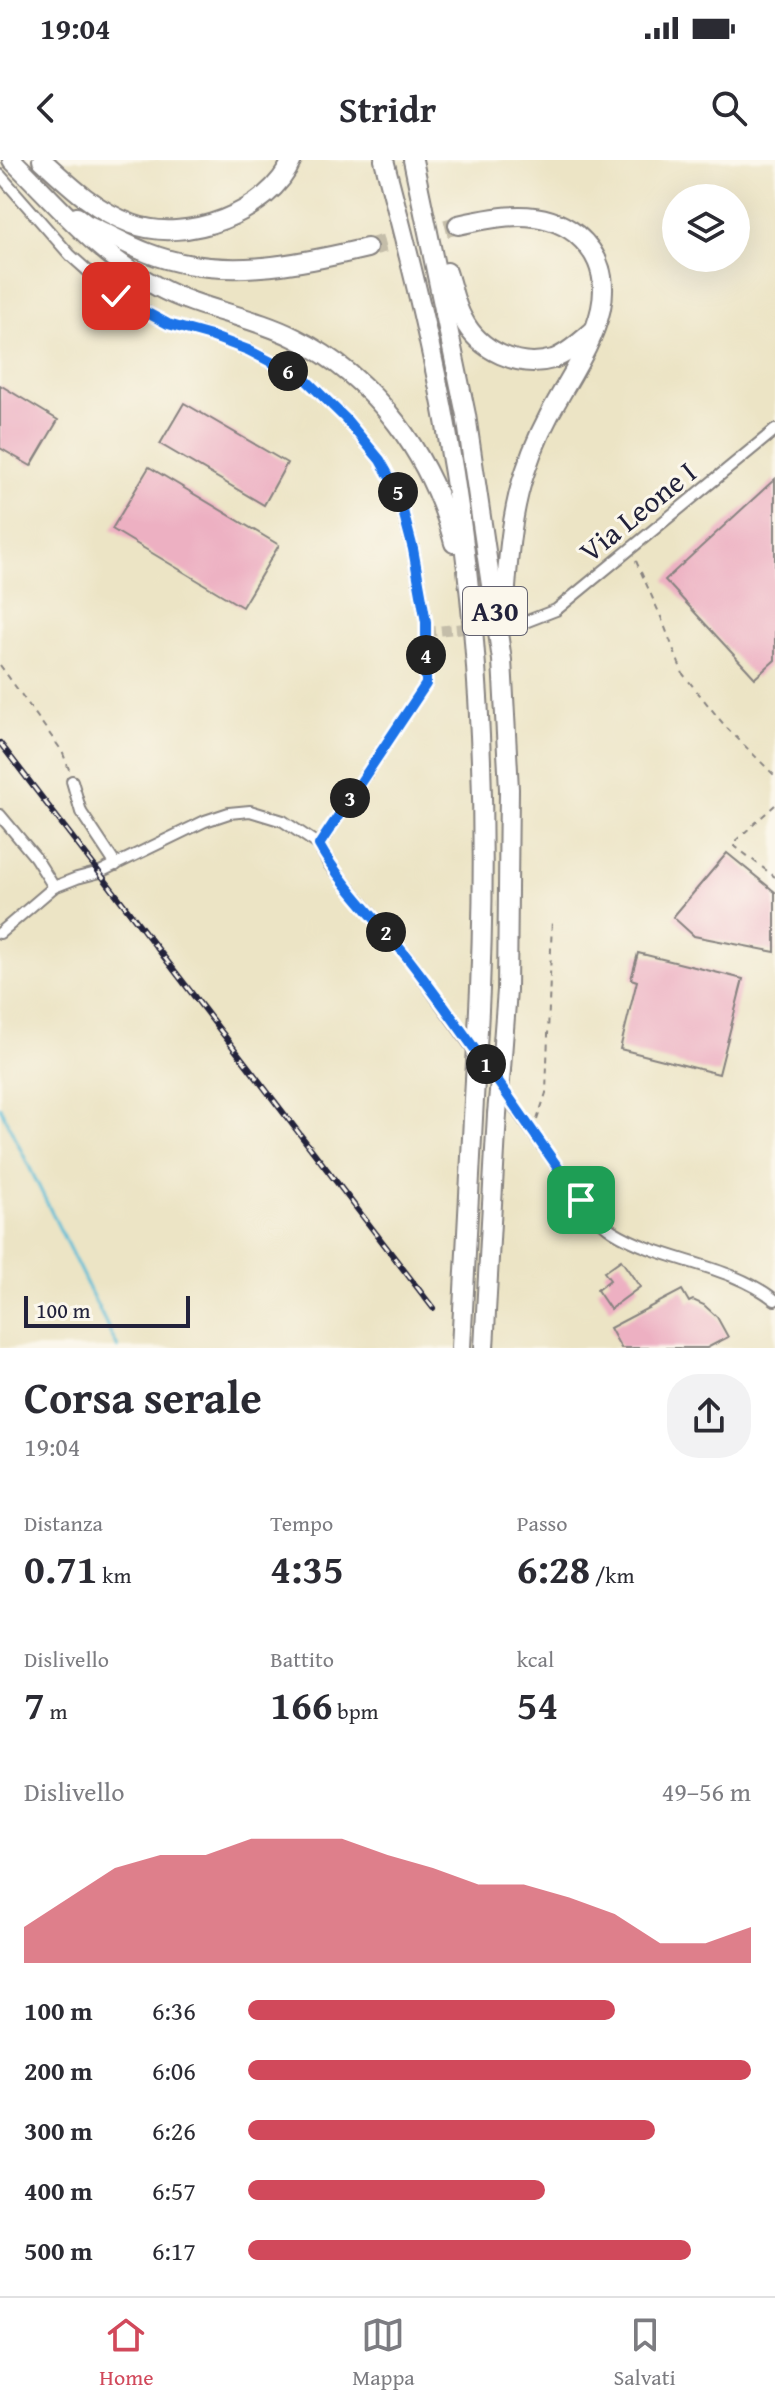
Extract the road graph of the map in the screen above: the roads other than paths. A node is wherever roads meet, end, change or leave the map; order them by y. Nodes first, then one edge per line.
1 (12, 160) edge
2 (43, 160) edge
3 (292, 160) edge
4 (384, 160) edge
5 (413, 160) edge
6 (0, 175) edge
7 (41, 188) junction
8 (419, 189) junction
9 (458, 225) tunnel mouth
10 (114, 237) junction
11 (367, 248) tunnel mouth
12 (596, 328) junction
13 (775, 430) edge
14 (472, 615) junction
15 (525, 622) tunnel mouth
16 (502, 660) junction
17 (72, 781) road end
18 (0, 815) edge
19 (319, 845) junction
20 (116, 865) junction
21 (54, 887) junction
22 (0, 933) edge
23 (773, 1297) edge
24 (461, 1348) edge
25 (484, 1348) edge

1 - 7 highway
2 - 3 highway
2 - 10 highway
4 - 14 highway, A30
5 - 8 highway, A30
6 - 19 street
7 - 10 highway
7 - 14 highway
8 - 12 highway
8 - 16 highway, A30
9 - 12 highway
10 - 11 highway
12 - 16 highway
13 - 15 street, Via Leone I
14 - 24 highway, A30, bridge
16 - 25 highway, A30, bridge
17 - 20 street
18 - 21 street
19 - 20 street
19 - 23 street
20 - 21 street
21 - 22 street

